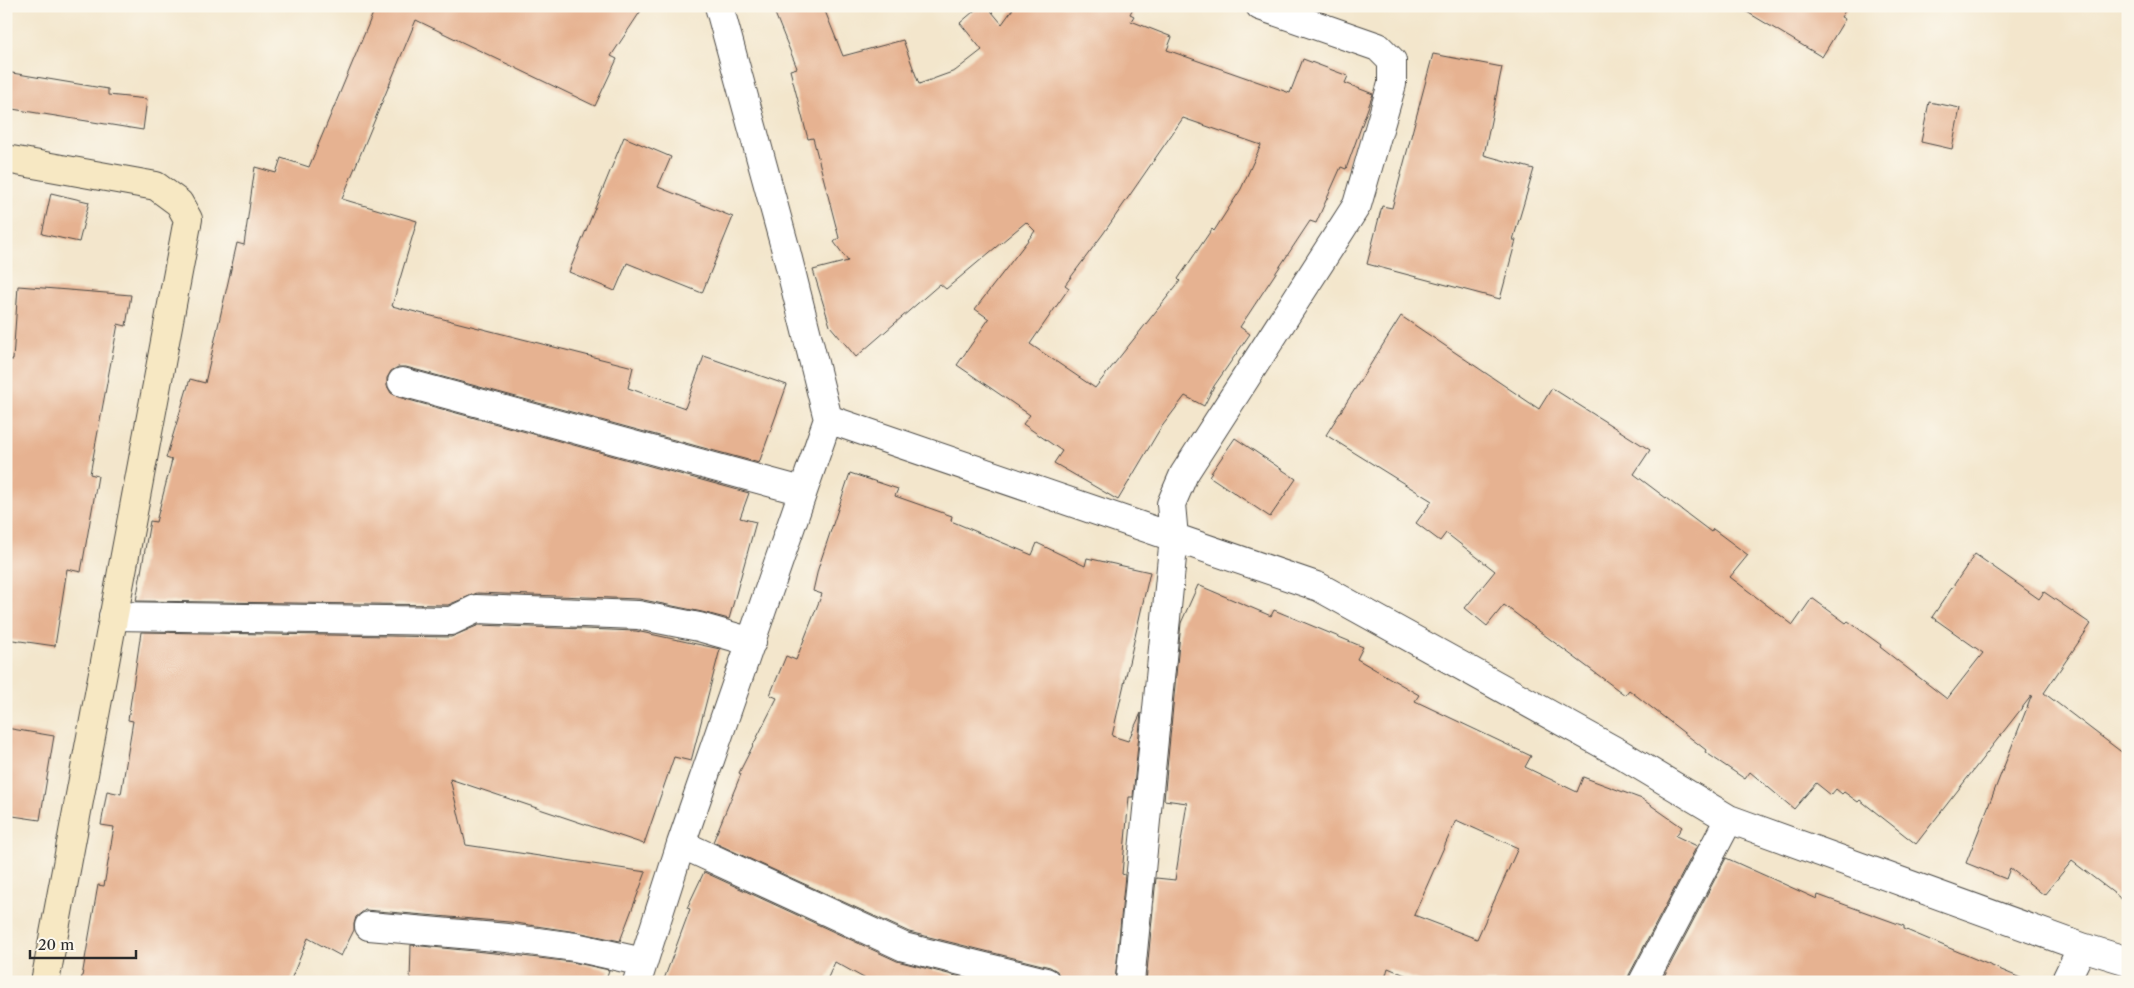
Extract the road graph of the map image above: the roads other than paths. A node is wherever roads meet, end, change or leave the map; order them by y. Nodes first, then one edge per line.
1 (719, 6) edge
2 (1260, 6) edge
3 (6, 159) edge
4 (402, 382) dead end
5 (828, 419) junction
6 (802, 491) junction
7 (1174, 537) junction
8 (113, 616) junction
9 (752, 642) junction
10 (1729, 819) junction
11 (681, 844) junction
12 (369, 926) dead end
13 (2082, 947) junction
14 (2128, 961) edge
15 (640, 972) edge
16 (45, 982) edge
17 (1046, 982) edge
18 (1130, 982) edge
19 (1642, 982) edge
20 (2065, 982) edge

1 - 5 street
2 - 7 street
3 - 8 street
4 - 6 street
5 - 6 street
5 - 7 street
6 - 9 street
7 - 10 street
7 - 18 street
8 - 9 street
8 - 16 street
9 - 11 street
10 - 13 street
10 - 19 street
11 - 15 street
11 - 17 street
12 - 15 street
13 - 14 street
13 - 20 street

